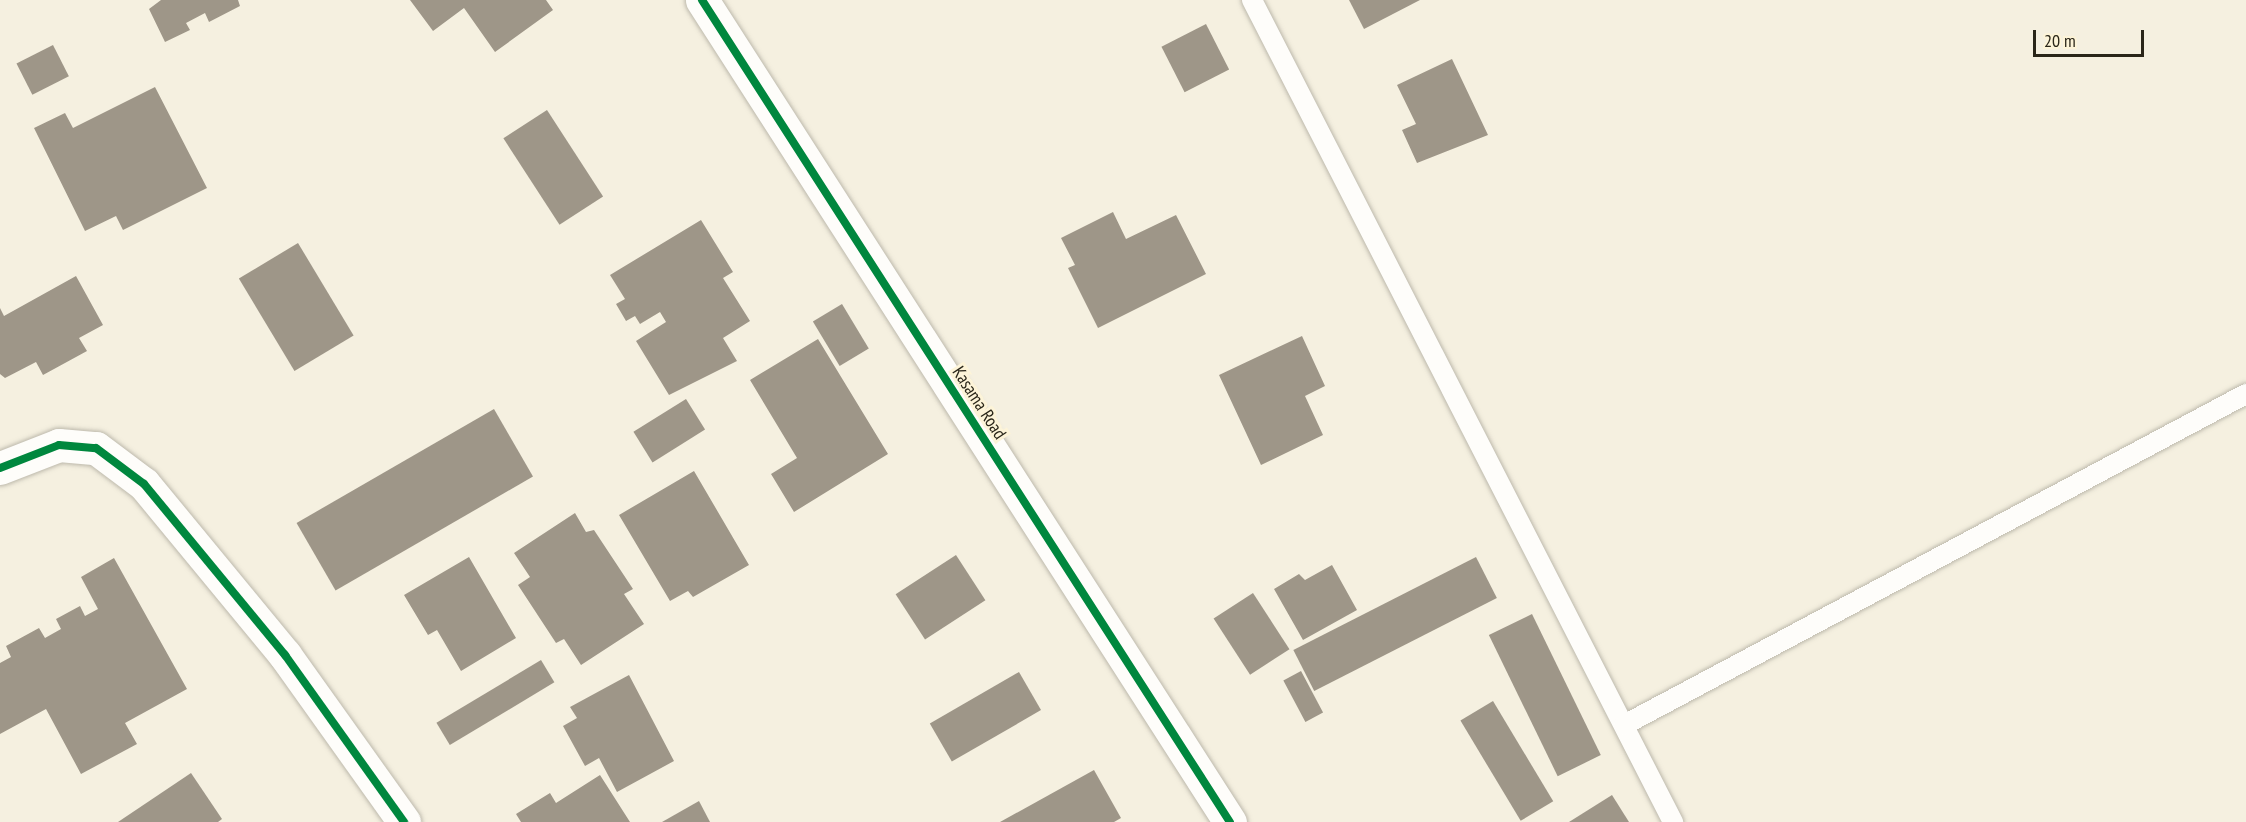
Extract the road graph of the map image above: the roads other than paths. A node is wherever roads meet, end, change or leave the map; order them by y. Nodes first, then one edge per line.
1 (702, 0) edge
2 (1252, 0) edge
3 (2246, 394) edge
4 (0, 468) edge
5 (1624, 725) junction
6 (404, 822) edge
7 (1230, 822) edge
8 (1673, 822) edge

1 - 7 street, Kasama Road
2 - 5 lane
3 - 5 lane
4 - 6 street
5 - 8 lane

